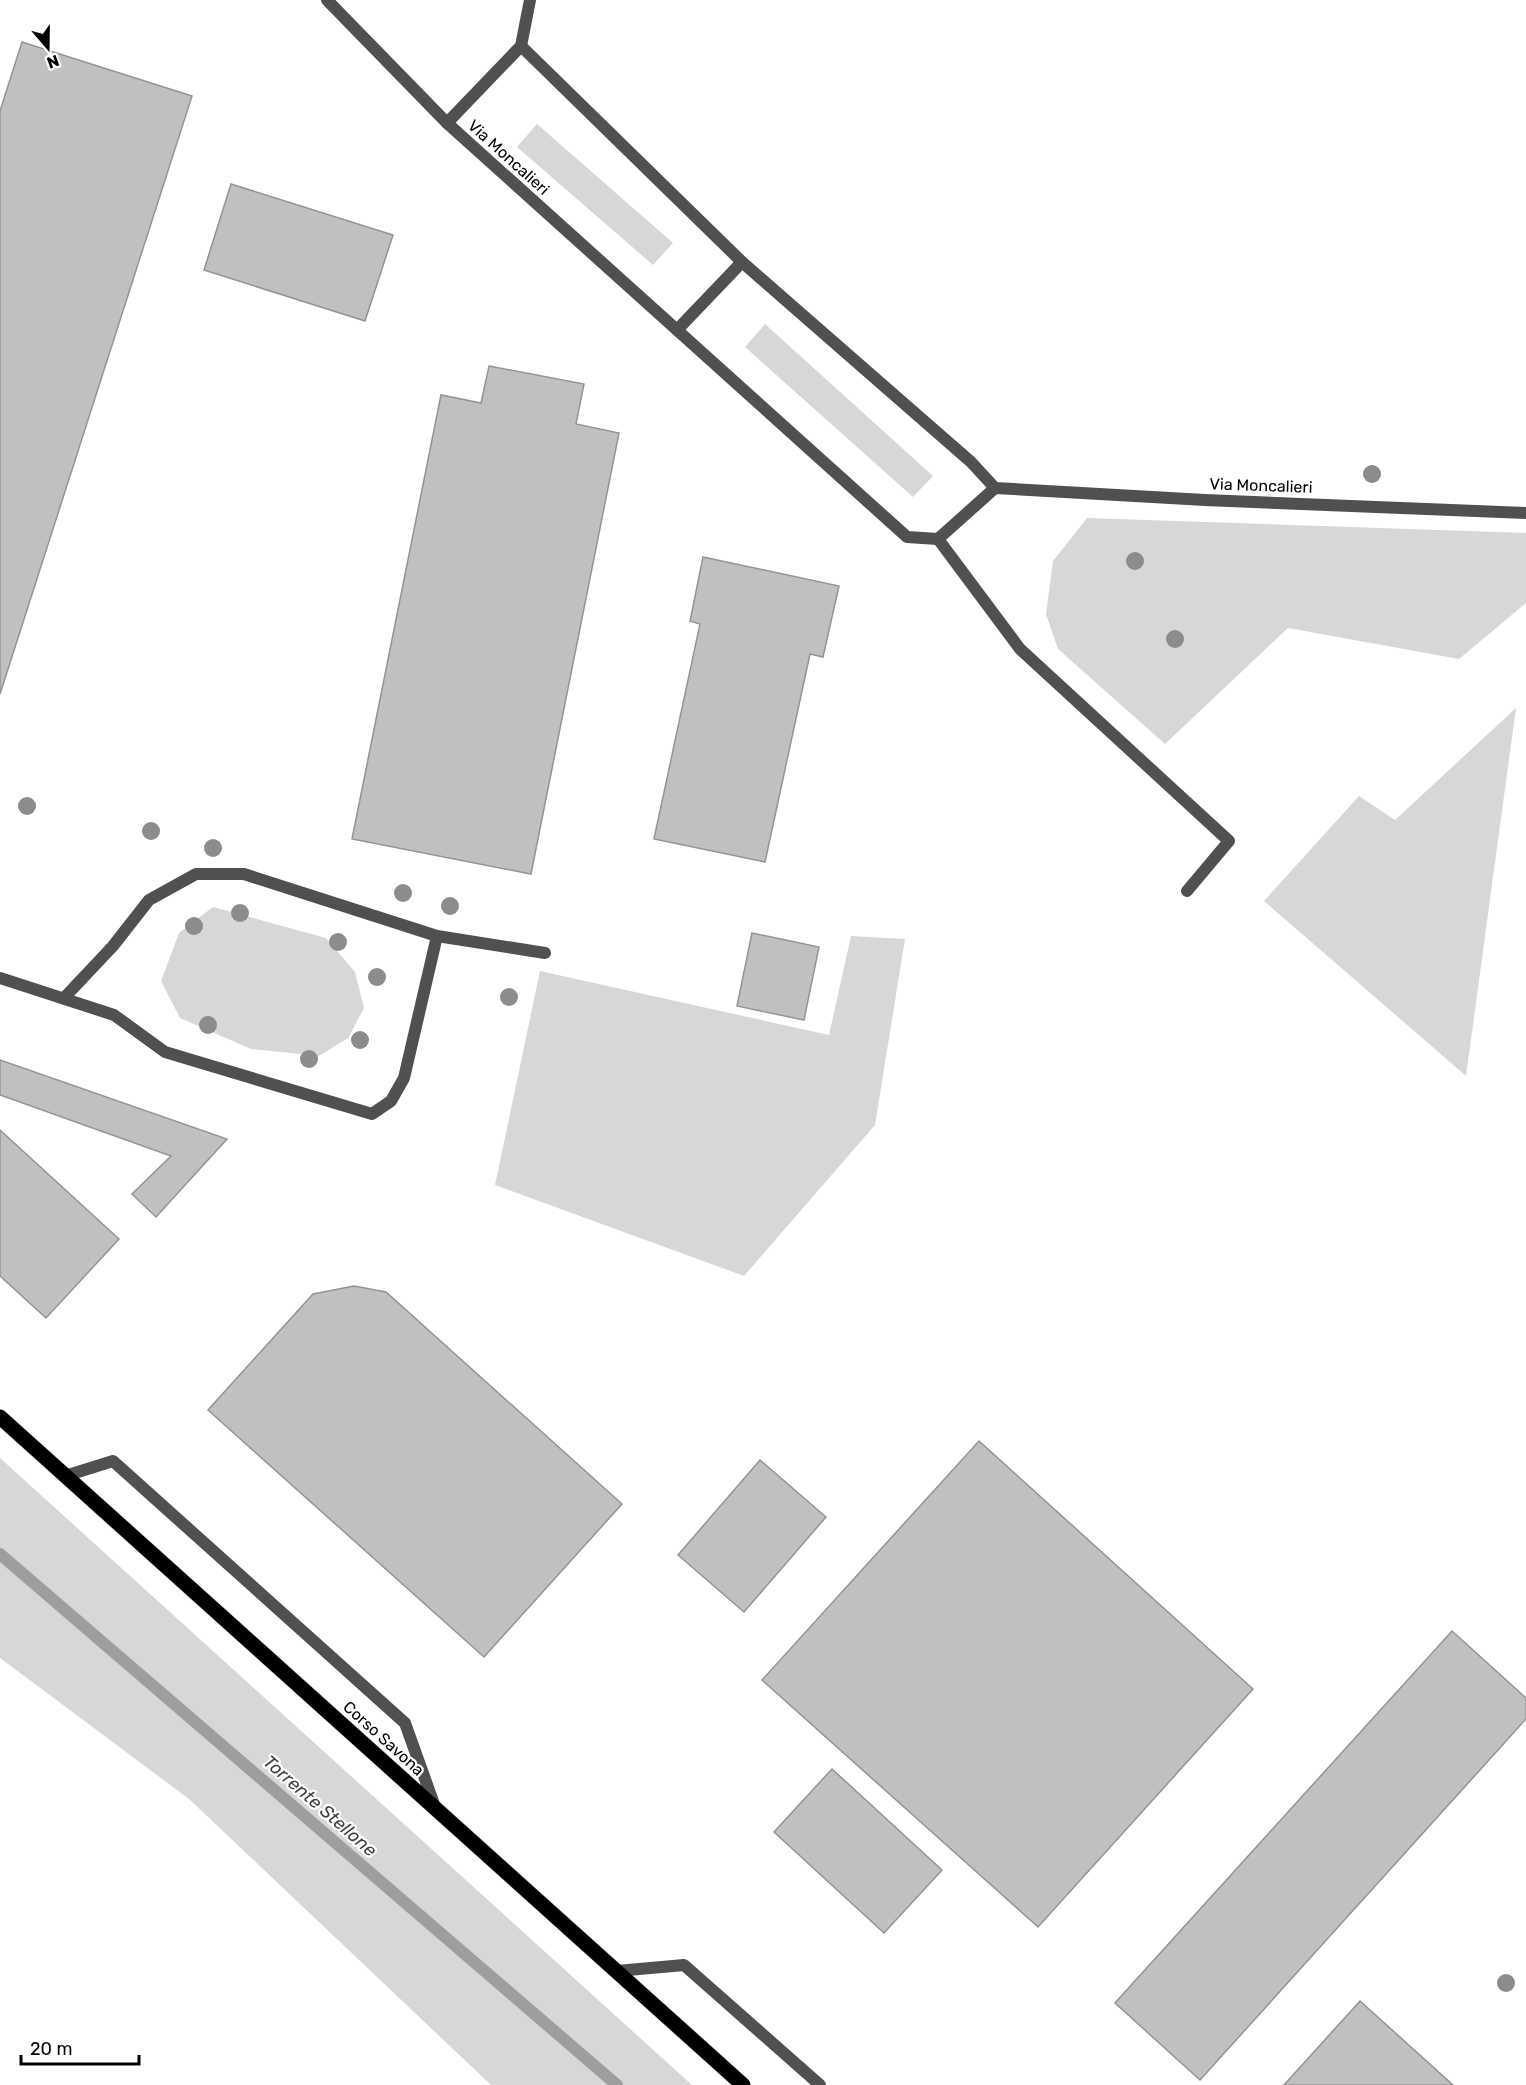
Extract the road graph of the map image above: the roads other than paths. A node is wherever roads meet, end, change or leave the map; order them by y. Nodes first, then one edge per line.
1 (327, 0) edge
2 (530, 0) edge
3 (521, 46) junction
4 (447, 123) junction
5 (742, 262) junction
6 (677, 330) junction
7 (995, 488) junction
8 (1526, 513) edge
9 (938, 539) junction
10 (1187, 891) dead end
11 (437, 936) junction
12 (545, 953) dead end
13 (0, 978) edge
14 (64, 998) junction
15 (0, 1417) edge
16 (65, 1476) junction
17 (435, 1808) junction
18 (617, 1971) junction
19 (743, 2085) edge
20 (820, 2085) edge

1 - 4 street, Via Moncalieri
2 - 3 street
3 - 4 street
3 - 5 street
4 - 6 street, Via Moncalieri
5 - 6 street
5 - 7 street
6 - 9 street, Via Moncalieri
7 - 8 street, Via Moncalieri
7 - 9 street
9 - 10 street
11 - 12 street
11 - 14 street
11 - 14 street
13 - 14 street
15 - 16 main road, Corso Savona
16 - 17 main road, Corso Savona
16 - 17 street
17 - 18 main road, Corso Savona
18 - 19 main road, Corso Savona
18 - 20 street

